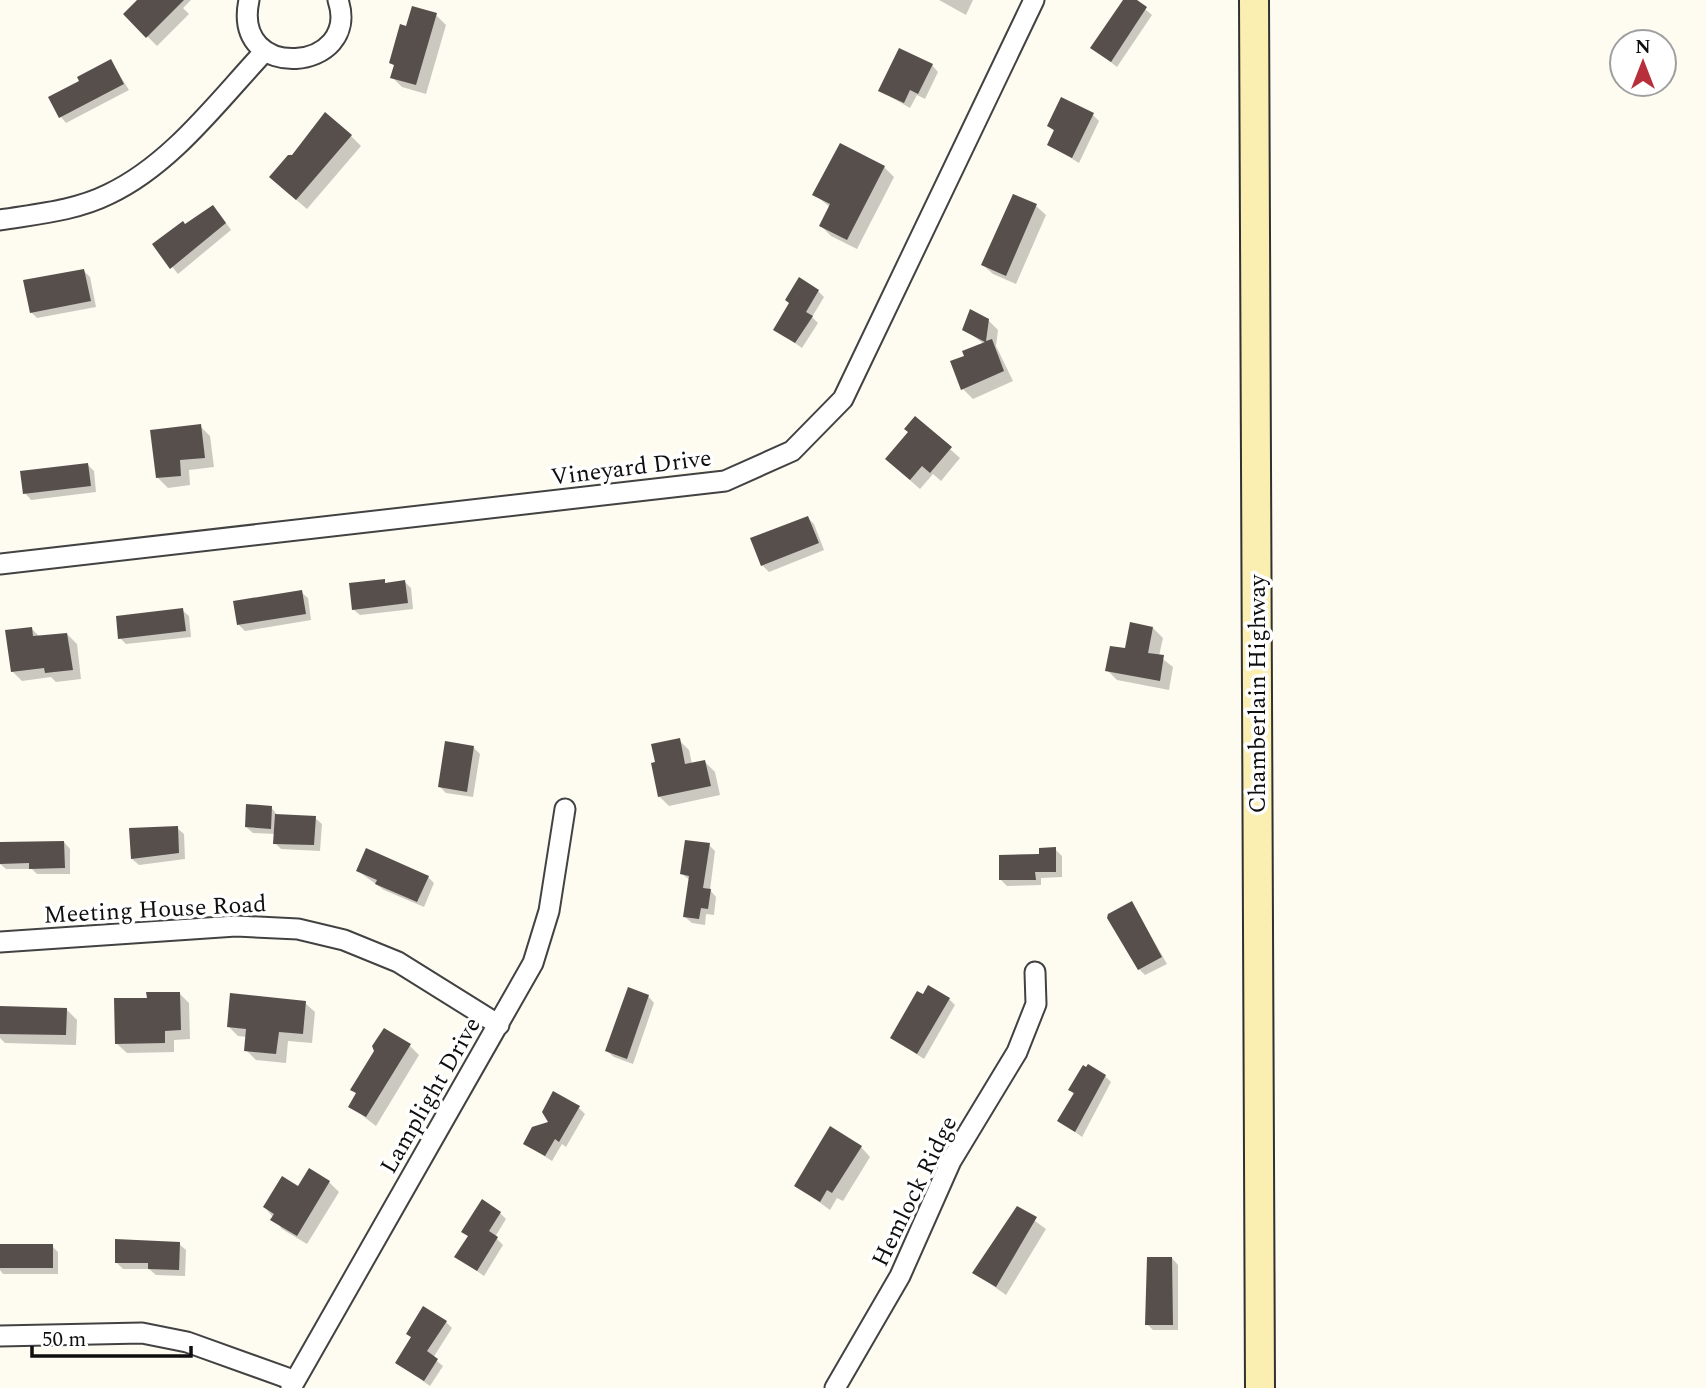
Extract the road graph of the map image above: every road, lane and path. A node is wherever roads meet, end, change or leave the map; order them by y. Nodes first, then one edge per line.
1 (249, 0) edge
2 (338, 0) edge
3 (1034, 0) edge
4 (1254, 0) edge
5 (265, 51) junction
6 (0, 220) edge
7 (0, 564) edge
8 (565, 809) dead end
9 (0, 942) edge
10 (1035, 972) dead end
11 (499, 1025) junction
12 (0, 1336) edge
13 (292, 1384) edge
14 (835, 1388) edge
15 (1260, 1388) edge

1 - 5 street
2 - 5 street
3 - 7 street, Vineyard Drive
4 - 15 main road, Chamberlain Highway
5 - 6 street
8 - 11 street, Lamplight Drive
9 - 11 street, Meeting House Road
10 - 14 street, Hemlock Ridge
11 - 13 street, Lamplight Drive
12 - 13 street

